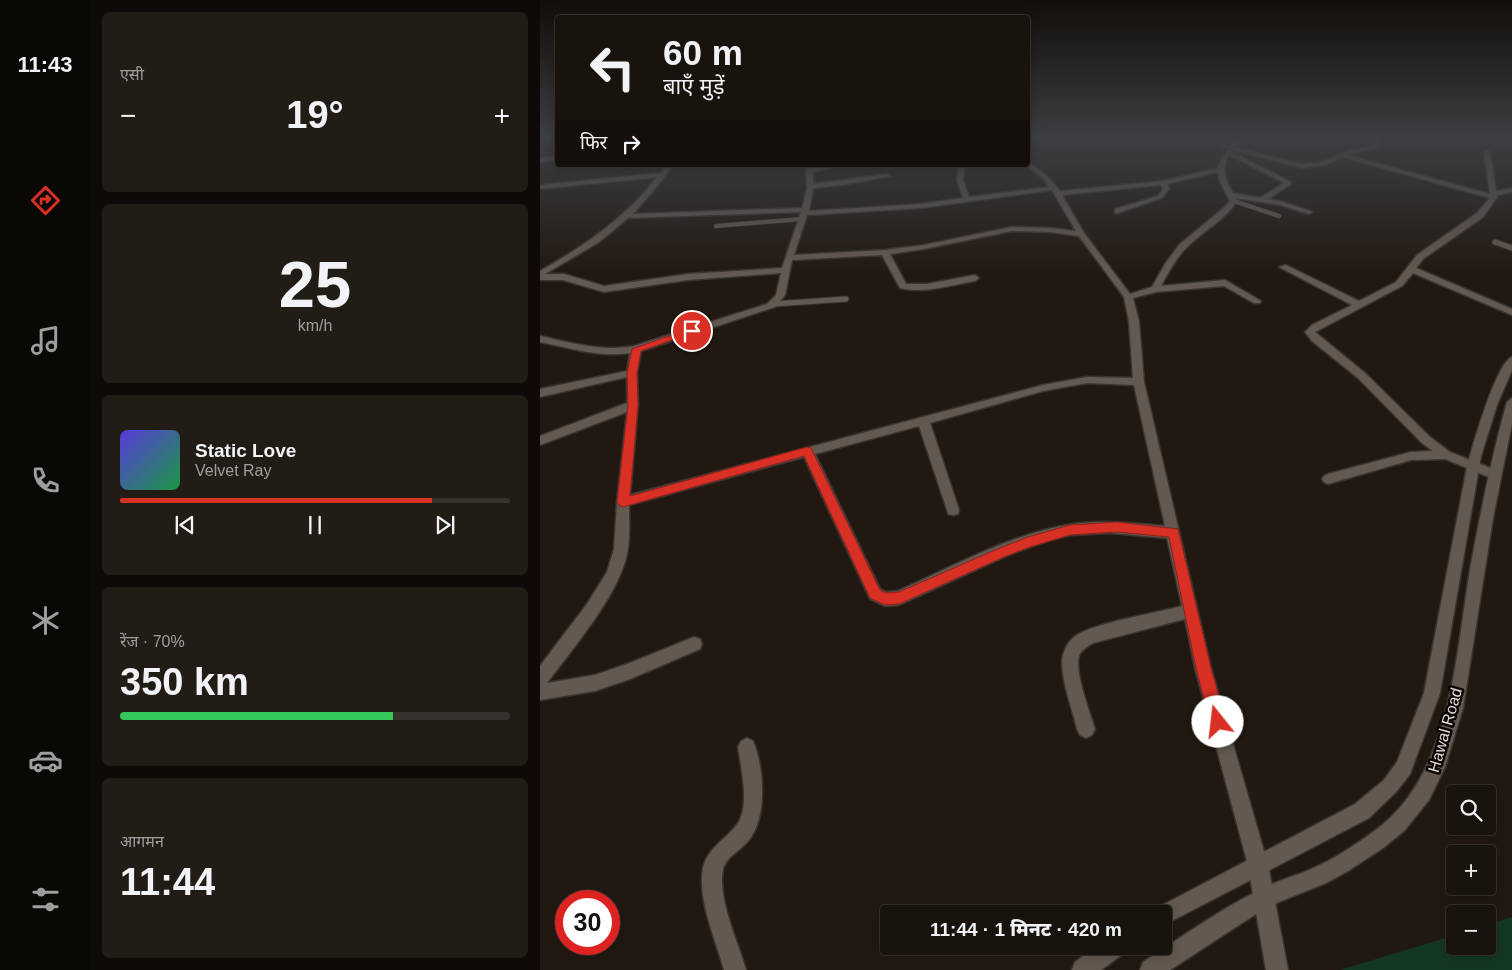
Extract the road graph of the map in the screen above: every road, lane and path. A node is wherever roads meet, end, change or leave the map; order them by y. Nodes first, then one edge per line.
1 (578, 183) edge
2 (656, 183) edge
3 (846, 183) edge
4 (961, 183) edge
5 (1050, 183) edge
6 (1159, 183) edge
7 (1163, 183) edge
8 (1223, 183) edge
9 (1289, 183) edge
10 (1449, 183) edge
11 (1492, 183) edge
12 (810, 186) joint
13 (540, 187) edge
14 (1056, 190) junction
15 (1512, 190) edge
16 (1494, 195) junction
17 (1233, 198) junction
18 (1263, 199) junction
19 (967, 200) junction
20 (1118, 211) dead end
21 (1309, 212) dead end
22 (804, 214) junction
23 (628, 216) junction
24 (1279, 216) dead end
25 (716, 226) dead end
26 (1081, 234) junction
27 (1495, 242) dead end
28 (1512, 248) edge
29 (885, 252) junction
30 (789, 258) junction
31 (1283, 267) dead end
32 (1411, 269) junction
33 (785, 270) junction
34 (540, 276) edge
35 (975, 278) dead end
36 (1155, 289) junction
37 (1128, 296) junction
38 (846, 299) dead end
39 (1257, 302) dead end
40 (774, 304) junction
41 (1358, 304) junction
42 (1512, 312) edge
43 (540, 339) edge
44 (636, 349) junction
45 (1512, 360) edge
46 (632, 373) junction
47 (1139, 382) junction
48 (540, 394) edge
49 (1512, 402) edge
50 (633, 405) junction
51 (923, 420) junction
52 (540, 441) edge
53 (807, 451) junction
54 (1446, 455) junction
55 (1472, 466) junction
56 (1494, 474) junction
57 (1328, 479) dead end
58 (623, 502) junction
59 (953, 510) dead end
60 (1174, 533) junction
61 (1191, 611) junction
62 (694, 644) dead end
63 (540, 678) edge
64 (540, 692) edge
65 (1086, 729) dead end
66 (747, 747) dead end
67 (1258, 865) junction
68 (1263, 898) junction
69 (1172, 911) edge
70 (1104, 955) edge
71 (735, 970) edge
72 (1083, 970) edge
73 (1151, 970) edge
74 (1277, 970) edge

1 - 13 street
2 - 23 street
3 - 12 street
4 - 19 street
5 - 14 street
6 - 14 street
7 - 20 street
8 - 17 street
9 - 18 street
10 - 16 street
11 - 16 street
12 - 22 street
14 - 19 street
14 - 26 street
15 - 16 street
16 - 32 street
17 - 18 street
17 - 24 lane
17 - 36 street
18 - 21 street
19 - 22 street
22 - 23 street
22 - 25 lane
22 - 30 street
23 - 34 street
26 - 29 street
26 - 37 street
27 - 28 lane
29 - 30 street
29 - 35 street
30 - 33 street
31 - 41 street
32 - 41 street
32 - 42 street
33 - 34 street
33 - 40 street
36 - 37 street
36 - 39 street
37 - 47 street
38 - 40 lane
40 - 44 street
41 - 54 street
43 - 44 street
44 - 46 street
45 - 55 street, Hawal Road
46 - 48 street
46 - 50 street
47 - 51 street
47 - 60 street
49 - 56 street, Hawal Road
50 - 52 street
50 - 58 street
51 - 53 street
51 - 59 street
53 - 58 street
53 - 60 street
54 - 55 street
54 - 57 street
55 - 56 street
55 - 67 street, Hawal Road
56 - 68 street, Hawal Road
58 - 63 street
60 - 61 street
61 - 65 street
61 - 67 street
62 - 64 street
66 - 71 street
67 - 68 street
67 - 69 street, Hawal Road
68 - 73 street, Hawal Road
68 - 74 street
70 - 72 street

